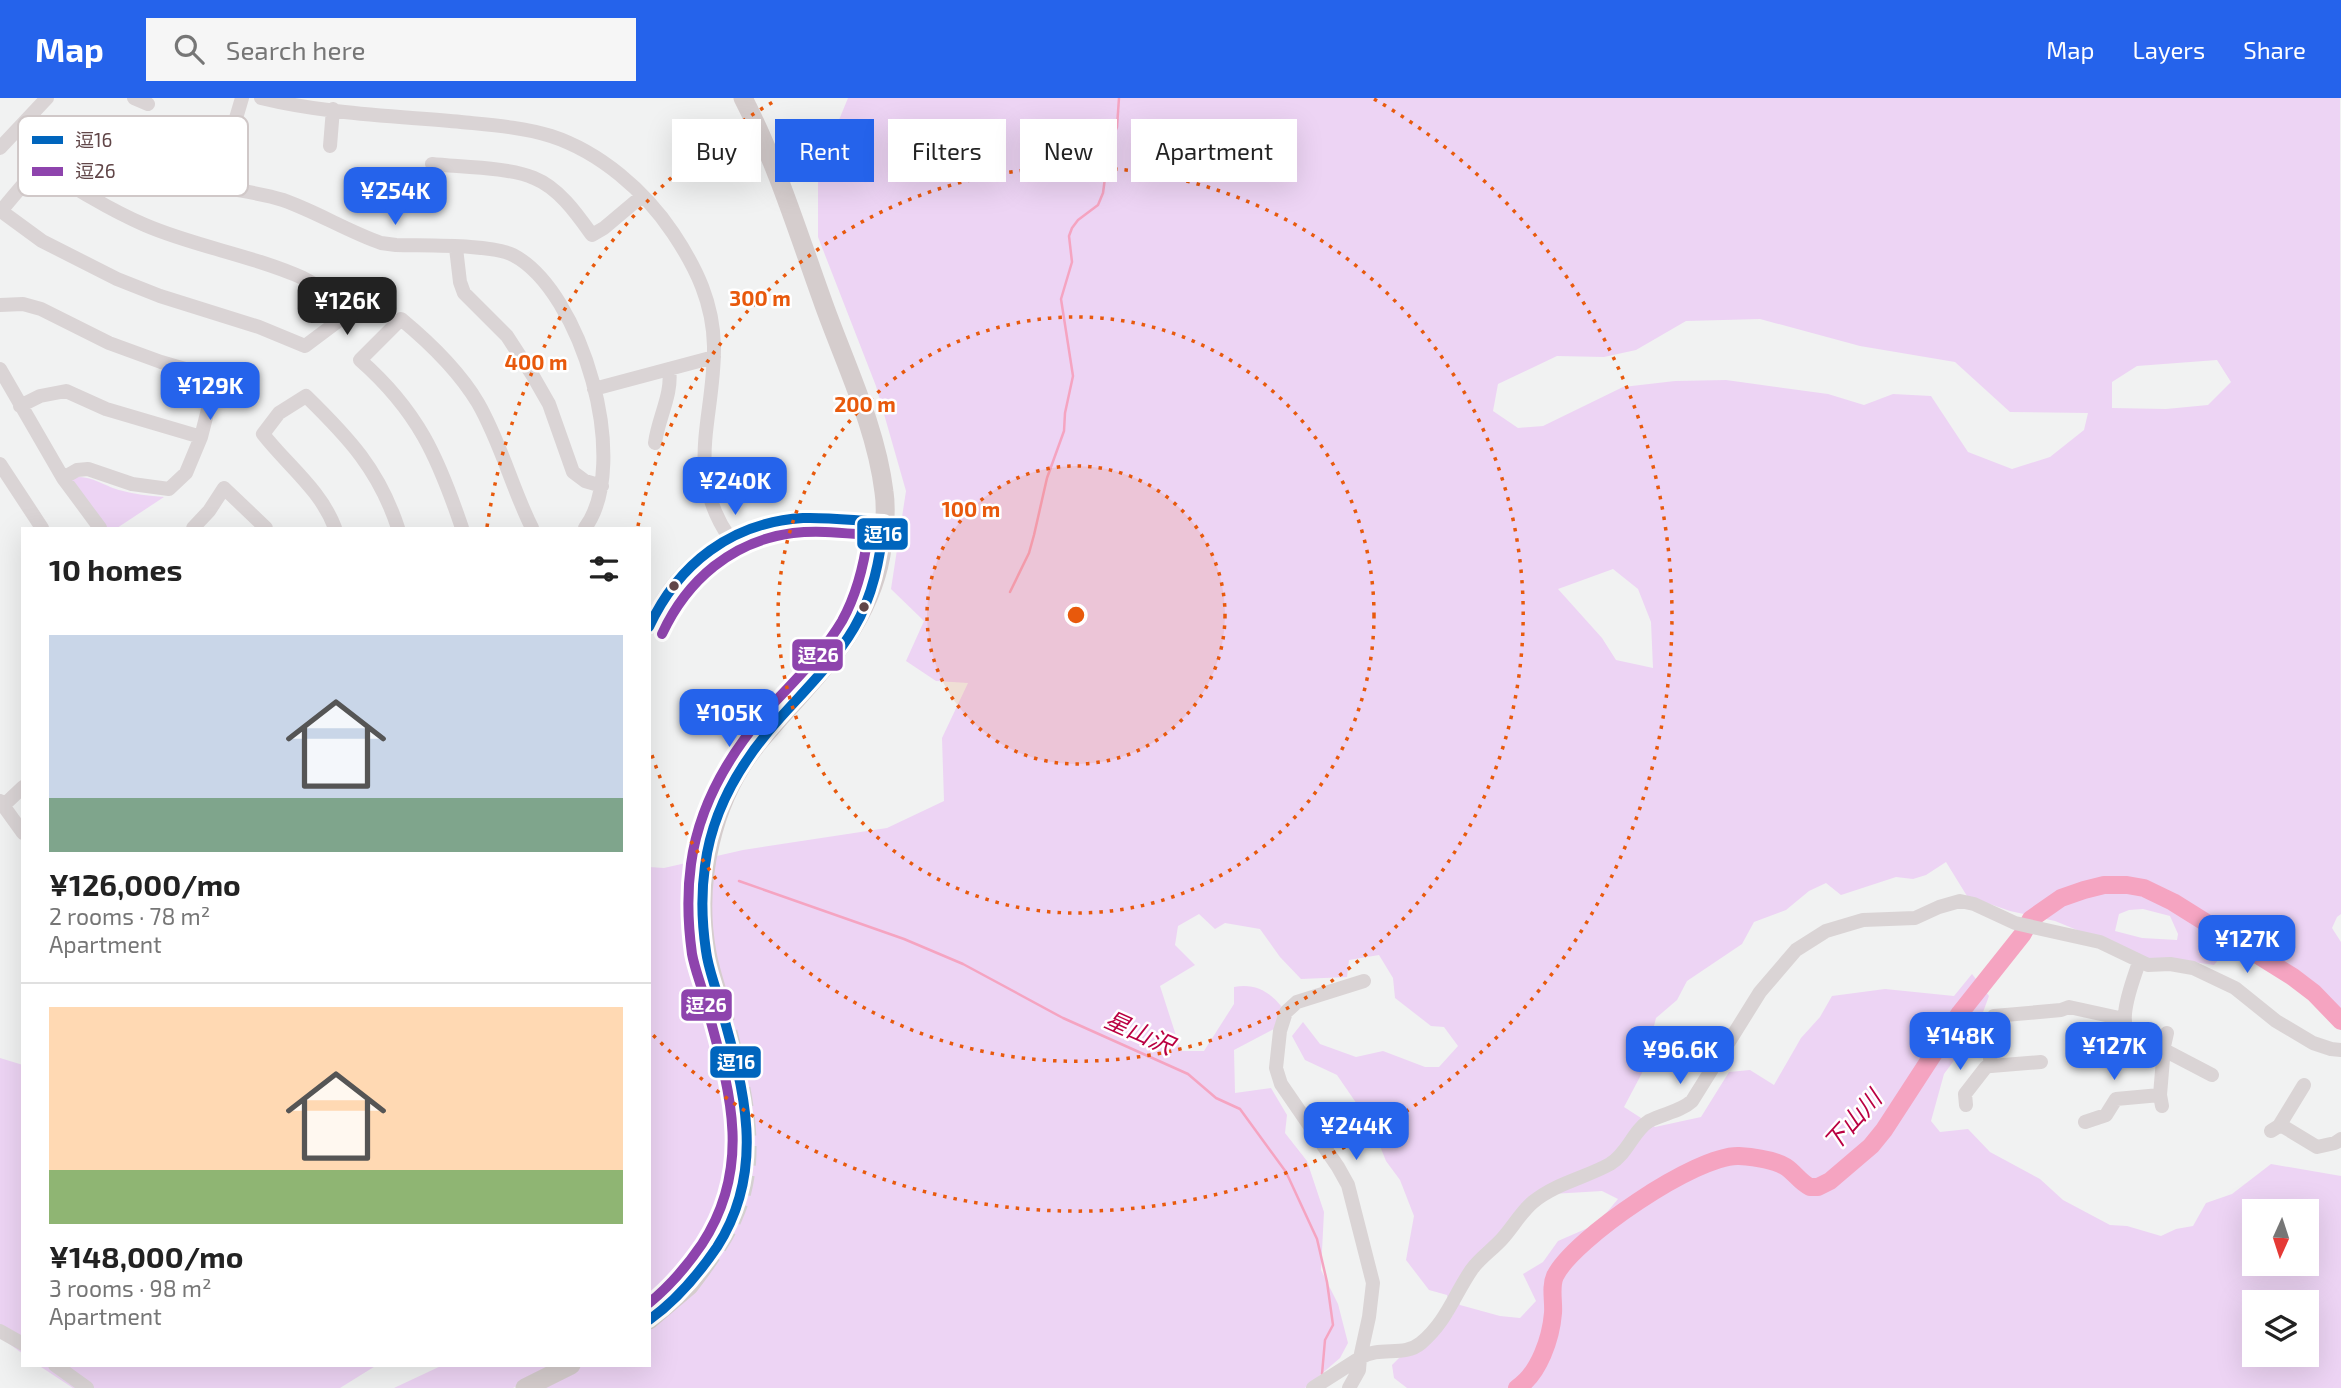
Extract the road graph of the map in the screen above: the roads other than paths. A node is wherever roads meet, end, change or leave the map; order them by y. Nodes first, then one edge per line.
1 (47, 98) edge
2 (242, 98) edge
3 (261, 98) edge
4 (743, 98) edge
5 (333, 109) junction
6 (30, 116) edge
7 (237, 116) edge
8 (18, 129) edge
9 (330, 146) dead end
10 (0, 148) edge
11 (432, 164) dead end
12 (18, 191) edge
13 (248, 192) edge
14 (87, 196) edge
15 (642, 196) junction
16 (0, 211) edge
17 (456, 248) junction
18 (0, 305) edge
19 (714, 357) junction
20 (0, 369) edge
21 (669, 369) junction
22 (594, 389) junction
23 (20, 406) junction
24 (201, 437) junction
25 (655, 443) dead end
26 (0, 464) edge
27 (63, 478) junction
28 (602, 486) junction
29 (884, 522) junction
30 (42, 527) edge
31 (95, 527) edge
32 (194, 527) edge
33 (265, 527) edge
34 (334, 527) edge
35 (398, 527) edge
36 (462, 527) edge
37 (532, 527) edge
38 (586, 527) edge
39 (729, 537) junction
40 (651, 623) edge
41 (21, 788) edge
42 (1, 804) edge
43 (21, 830) edge
44 (2139, 962) junction
45 (1364, 982) dead end
46 (721, 1004) tunnel mouth
47 (2124, 1019) junction
48 (2167, 1032) dead end
49 (2130, 1040) junction
50 (2341, 1050) edge
51 (2161, 1055) junction
52 (2082, 1058) dead end
53 (2041, 1062) dead end
54 (1991, 1066) junction
55 (2212, 1075) dead end
56 (2304, 1085) dead end
57 (1966, 1105) dead end
58 (2085, 1122) dead end
59 (2341, 1139) edge
60 (701, 1270) tunnel mouth
61 (651, 1318) edge
62 (0, 1331) edge
63 (21, 1343) edge
64 (1356, 1360) junction
65 (58, 1367) edge
66 (567, 1367) edge
67 (87, 1388) edge
68 (525, 1388) edge
69 (1313, 1388) edge
70 (1349, 1388) edge

1 - 6 street
2 - 7 street
3 - 5 street
4 - 29 main road
5 - 9 street
5 - 15 street
8 - 10 street
11 - 15 street
12 - 16 street
13 - 17 street
14 - 16 street
15 - 19 street
17 - 22 street
17 - 28 street
18 - 24 street
19 - 21 street
19 - 39 street
20 - 23 street
21 - 22 street
21 - 25 street
22 - 28 street
23 - 24 street
23 - 27 street
24 - 27 street
26 - 30 street
27 - 31 street
28 - 38 street
29 - 39 street
29 - 46 main road
32 - 33 street
34 - 35 street
36 - 37 street
39 - 40 street
41 - 42 street
42 - 43 street
44 - 47 street
44 - 50 street
44 - 64 street
45 - 64 street
47 - 49 street
47 - 54 street
48 - 51 street
49 - 51 street
49 - 52 street
51 - 55 street
51 - 58 street
53 - 54 street
54 - 57 street
56 - 59 street
60 - 61 main road
62 - 63 street
64 - 69 street
64 - 70 street
65 - 67 street
66 - 68 main road

